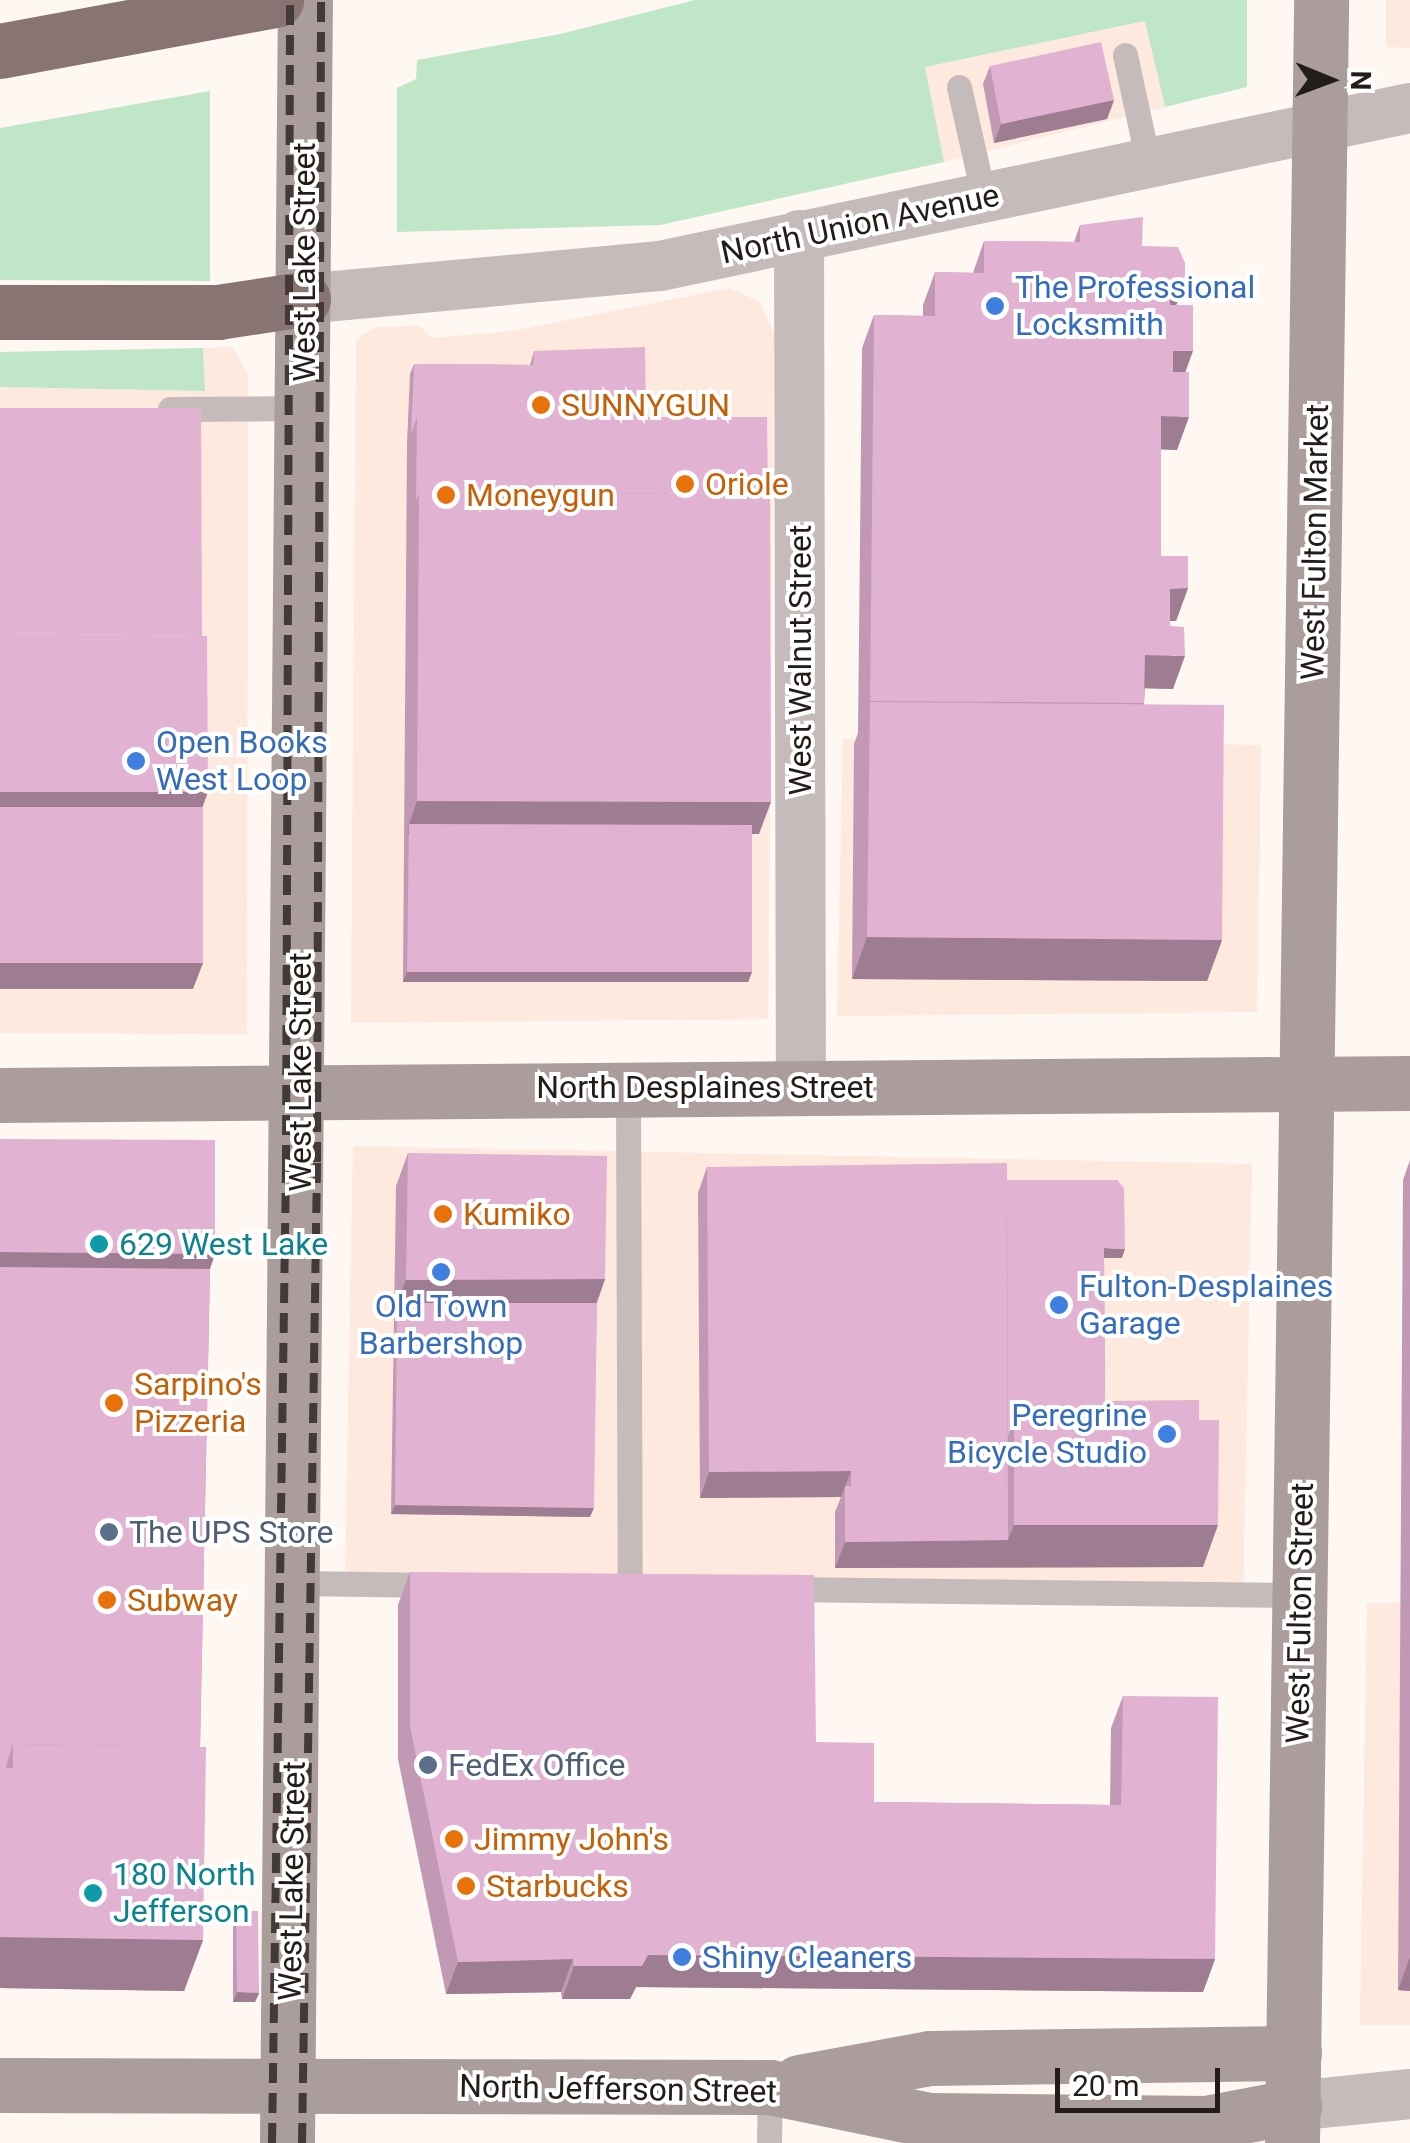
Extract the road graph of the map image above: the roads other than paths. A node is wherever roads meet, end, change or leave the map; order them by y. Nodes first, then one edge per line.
1 (276, 0) edge
2 (306, 0) edge
3 (1321, 0) edge
4 (0, 51) edge
5 (1125, 55) dead end
6 (960, 86) dead end
7 (1410, 108) edge
8 (1320, 130) junction
9 (1149, 166) junction
10 (984, 198) junction
11 (799, 234) junction
12 (304, 298) junction
13 (0, 312) edge
14 (302, 408) junction
15 (138, 410) edge
16 (1309, 1083) junction
17 (1410, 1083) edge
18 (801, 1086) junction
19 (628, 1088) junction
20 (300, 1091) junction
21 (0, 1095) edge
22 (295, 1582) junction
23 (474, 1585) edge
24 (630, 1587) edge
25 (748, 1588) edge
26 (1300, 1594) junction
27 (0, 2085) edge
28 (290, 2086) junction
29 (770, 2087) junction
30 (1410, 2094) edge
31 (1293, 2101) edge
32 (287, 2143) edge
33 (769, 2143) edge

1 - 4 highway
2 - 12 main road, West Lake Street
3 - 8 main road, West Fulton Market
5 - 9 lane
6 - 10 lane
7 - 8 street, North Union Avenue
8 - 9 street, North Union Avenue
8 - 16 main road, West Fulton Market
9 - 10 street, North Union Avenue
10 - 11 street, North Union Avenue
11 - 12 street, North Union Avenue
11 - 18 street, West Walnut Street
12 - 13 highway
12 - 14 main road, West Lake Street
14 - 15 lane
14 - 20 main road, West Lake Street
16 - 17 main road, North Desplaines Street
16 - 18 main road, North Desplaines Street
16 - 26 main road, West Fulton Street
18 - 19 main road, North Desplaines Street
19 - 20 main road, North Desplaines Street
19 - 24 lane
20 - 21 main road, North Desplaines Street
20 - 22 main road, West Lake Street
22 - 23 lane
22 - 28 main road, West Lake Street
25 - 26 lane
26 - 31 main road, West Fulton Street
27 - 28 main road, North Jefferson Street
28 - 29 main road, North Jefferson Street
28 - 32 main road, West Lake Street
29 - 31 main road, North Jefferson Street
29 - 33 lane
30 - 31 street, North Jefferson Street

